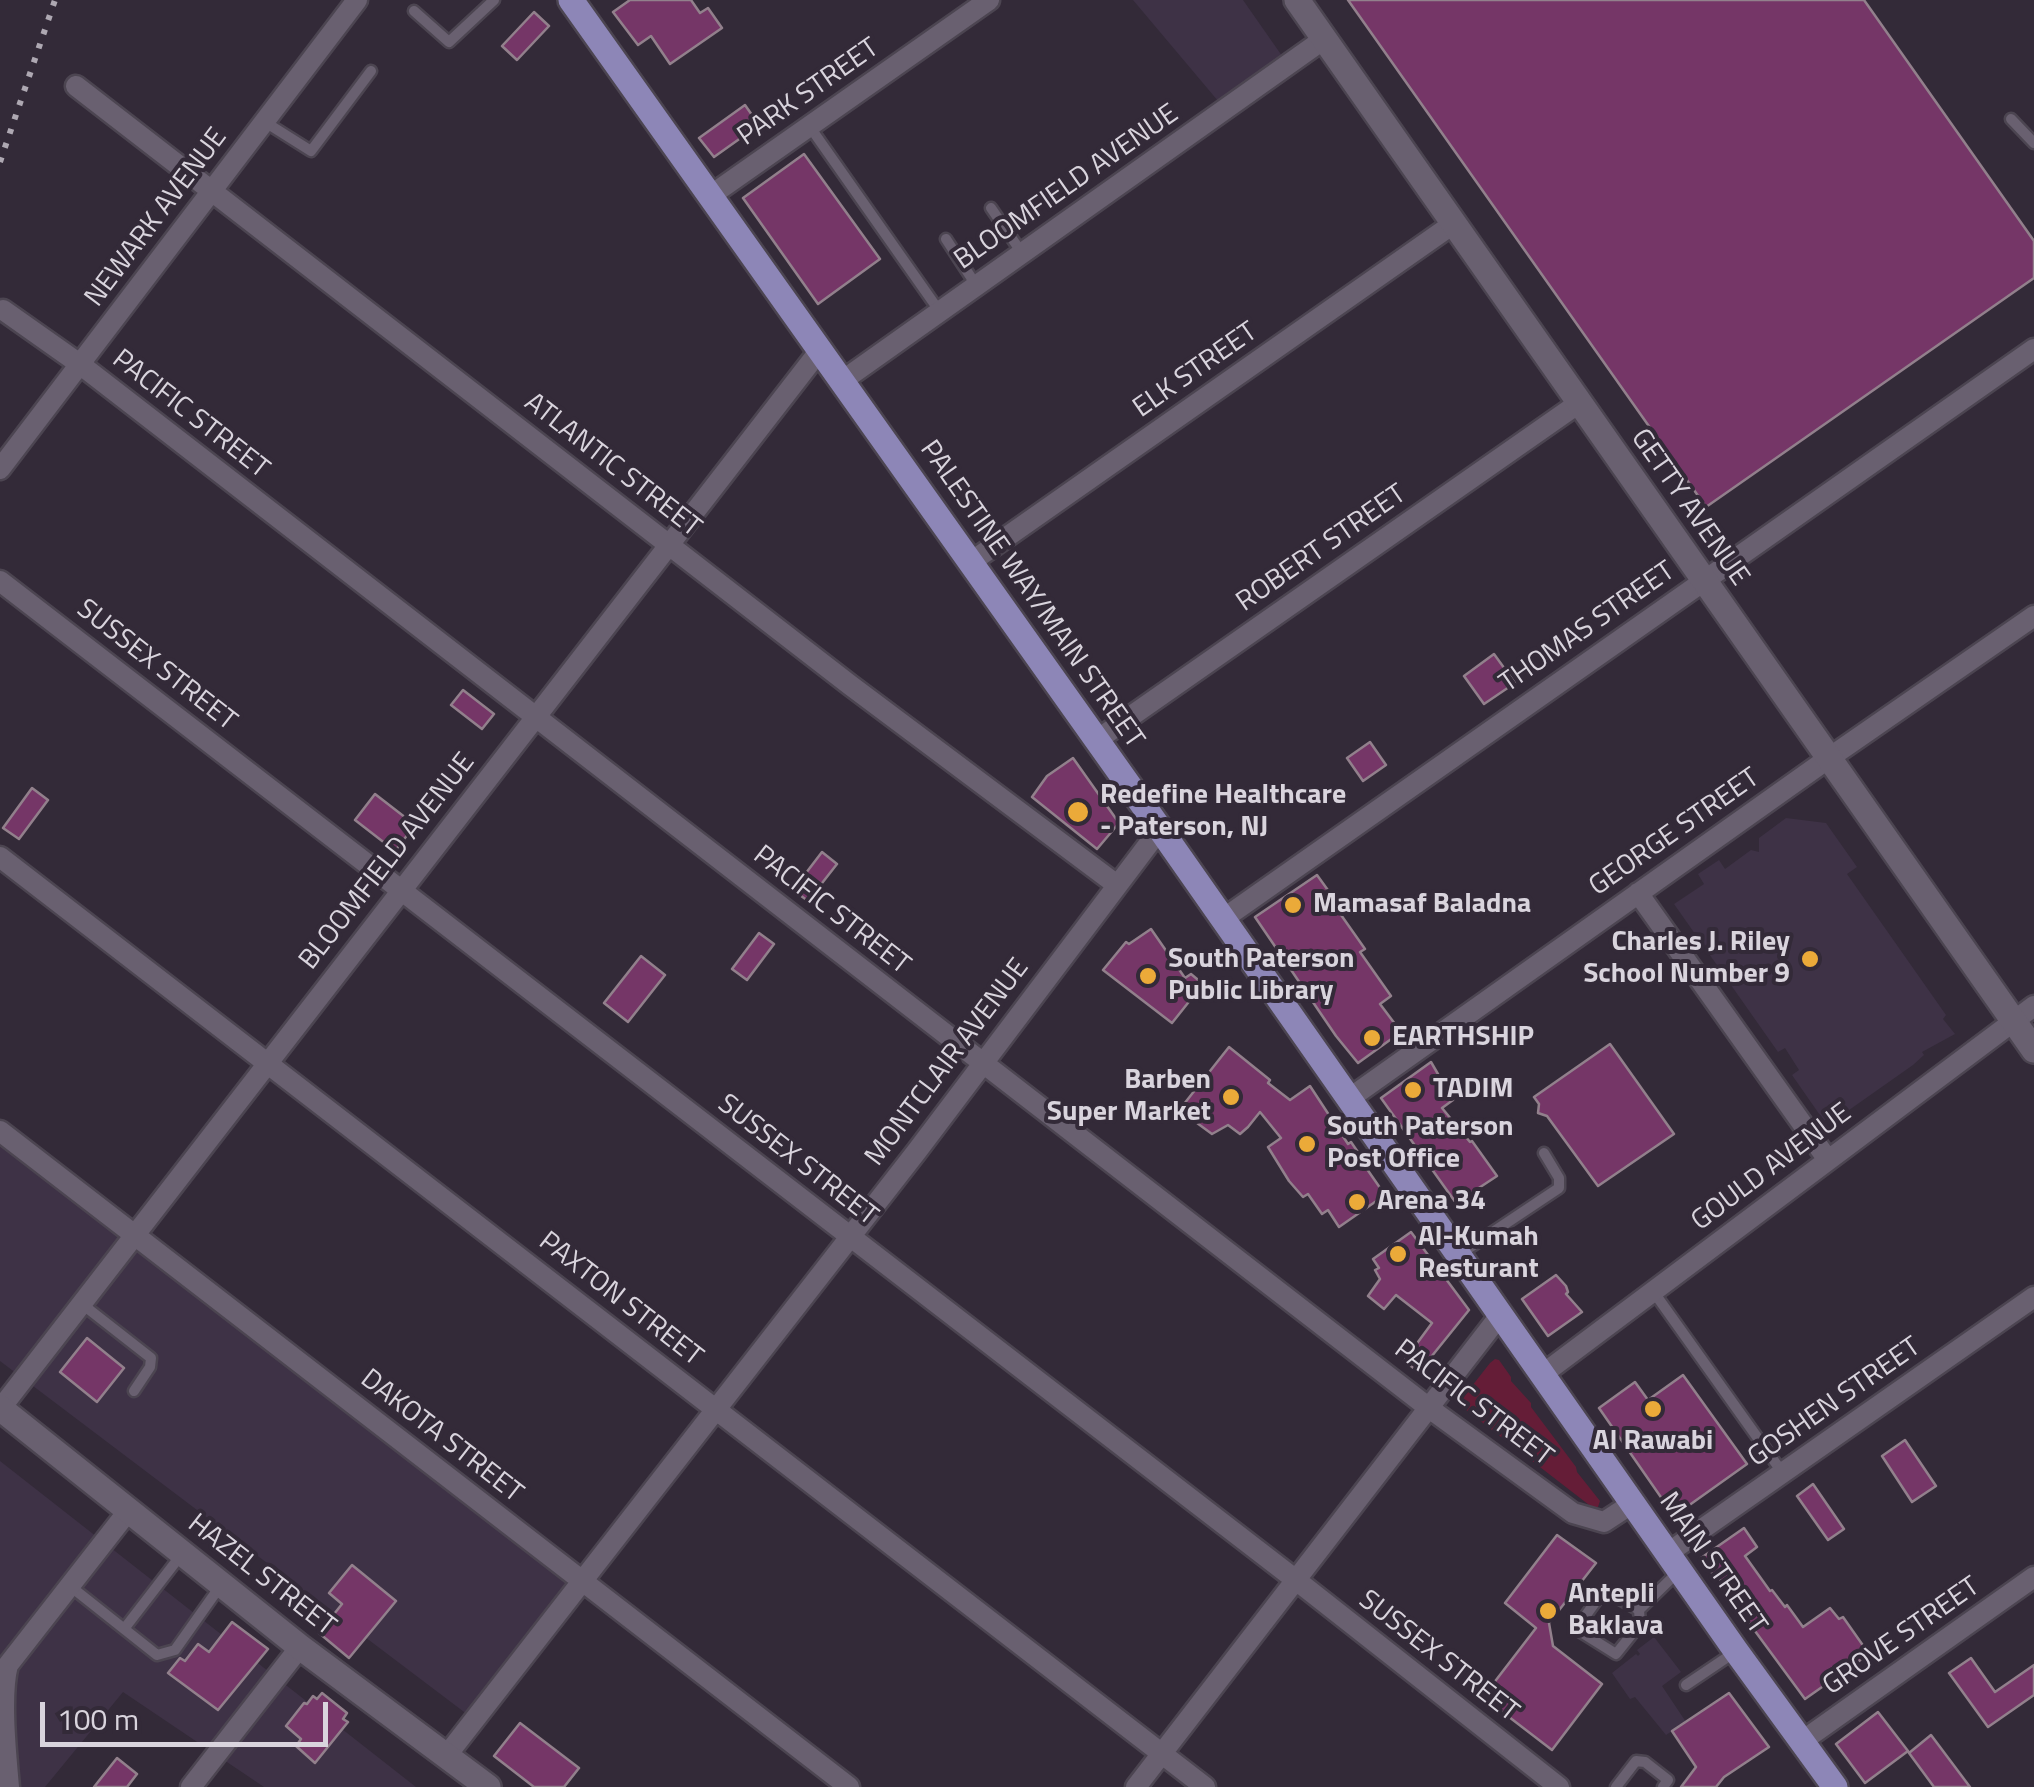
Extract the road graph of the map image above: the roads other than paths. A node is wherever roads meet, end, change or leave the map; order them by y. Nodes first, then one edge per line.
1 (357, 0) edge
2 (494, 0) edge
3 (989, 0) edge
4 (1296, 0) edge
5 (574, 1) edge
6 (414, 12) dead end
7 (1324, 39) junction
8 (371, 71) dead end
9 (76, 86) dead end
10 (2011, 120) dead end
11 (265, 122) junction
12 (809, 126) junction
13 (2034, 144) edge
14 (212, 192) junction
15 (710, 196) junction
16 (992, 208) dead end
17 (1454, 224) junction
18 (946, 240) dead end
19 (1022, 254) junction
20 (976, 286) junction
21 (3, 310) dead end
22 (940, 312) junction
23 (2034, 349) edge
24 (820, 350) junction
25 (80, 365) junction
26 (842, 381) junction
27 (1578, 403) junction
28 (0, 469) edge
29 (669, 545) junction
30 (971, 562) junction
31 (0, 580) edge
32 (1704, 580) junction
33 (2034, 616) edge
34 (536, 717) junction
35 (1097, 740) junction
36 (1829, 758) junction
37 (1160, 829) junction
38 (0, 857) edge
39 (1117, 886) junction
40 (402, 890) junction
41 (1638, 893) junction
42 (1224, 919) junction
43 (2024, 1014) edge
44 (2034, 1050) edge
45 (268, 1063) junction
46 (983, 1064) junction
47 (1350, 1098) junction
48 (0, 1132) edge
49 (1544, 1154) dead end
50 (1828, 1160) junction
51 (135, 1235) junction
52 (850, 1237) junction
53 (1460, 1255) junction
54 (1654, 1291) junction
55 (2034, 1297) edge
56 (82, 1304) junction
57 (1501, 1314) junction
58 (1542, 1374) junction
59 (134, 1390) dead end
60 (0, 1408) edge
61 (1429, 1408) junction
62 (715, 1410) junction
63 (1782, 1473) junction
64 (1633, 1503) junction
65 (129, 1510) junction
66 (183, 1553) junction
67 (1674, 1562) junction
68 (2034, 1577) edge
69 (1296, 1580) junction
70 (582, 1581) junction
71 (222, 1584) junction
72 (70, 1586) junction
73 (1639, 1610) junction
74 (124, 1629) junction
75 (300, 1646) junction
76 (1736, 1651) junction
77 (1686, 1685) dead end
78 (1801, 1742) junction
79 (1162, 1754) junction
80 (448, 1756) junction
81 (476, 1783) edge
82 (10, 1787) edge
83 (191, 1787) edge
84 (849, 1787) edge
85 (1136, 1787) edge
86 (1205, 1787) edge
87 (1559, 1787) edge
88 (1616, 1787) edge
89 (1663, 1787) edge
90 (1835, 1787) edge

1 - 11 street, NEWARK AVENUE
2 - 6 lane
3 - 12 street, PARK STREET
4 - 7 street, GETTY AVENUE
5 - 15 main road, PALESTINE WAY/MAIN STREET
7 - 17 street, GETTY AVENUE
7 - 19 street, BLOOMFIELD AVENUE
8 - 11 lane
9 - 14 street, ATLANTIC STREET
10 - 13 lane
11 - 14 street, NEWARK AVENUE
12 - 15 street, PARK STREET
12 - 22 lane
14 - 25 street, NEWARK AVENUE
14 - 29 street, ATLANTIC STREET
15 - 24 main road, PALESTINE WAY/MAIN STREET
16 - 19 lane
17 - 27 street, GETTY AVENUE
17 - 30 street, ELK STREET
18 - 20 lane
19 - 20 street, BLOOMFIELD AVENUE
20 - 22 street, BLOOMFIELD AVENUE
21 - 25 street, PACIFIC STREET
22 - 26 street, BLOOMFIELD AVENUE
23 - 32 street, THOMAS STREET
24 - 26 main road, PALESTINE WAY/MAIN STREET
24 - 29 street, BLOOMFIELD AVENUE
25 - 28 street, NEWARK AVENUE
25 - 34 street, PACIFIC STREET
26 - 30 main road, PALESTINE WAY/MAIN STREET
27 - 32 street, GETTY AVENUE
27 - 35 street, ROBERT STREET
29 - 34 street, BLOOMFIELD AVENUE
29 - 39 street, ATLANTIC STREET
30 - 35 main road, PALESTINE WAY/MAIN STREET
31 - 40 street, SUSSEX STREET
32 - 36 street, GETTY AVENUE
32 - 42 street, THOMAS STREET
33 - 36 street, GEORGE STREET
34 - 40 street, BLOOMFIELD AVENUE
34 - 46 street, PACIFIC STREET
35 - 37 main road, PALESTINE WAY/MAIN STREET
36 - 41 street, GEORGE STREET
36 - 43 street, GETTY AVENUE
37 - 39 street, MONTCLAIR AVENUE
37 - 42 main road, PALESTINE WAY/MAIN STREET
38 - 45 street, PAXTON STREET
39 - 46 street, MONTCLAIR AVENUE
40 - 45 street, BLOOMFIELD AVENUE
40 - 52 street, SUSSEX STREET
41 - 47 street, GEORGE STREET
41 - 50 street
42 - 47 main road, PALESTINE WAY/MAIN STREET
43 - 44 street, GETTY AVENUE
43 - 50 street, GOULD AVENUE
45 - 51 street, BLOOMFIELD AVENUE
45 - 62 street, PAXTON STREET
46 - 52 street, MONTCLAIR AVENUE
46 - 61 street, PACIFIC STREET
47 - 53 main road, PALESTINE WAY/MAIN STREET
48 - 51 street, DAKOTA STREET
49 - 53 lane
50 - 54 street, GOULD AVENUE
51 - 56 street, BLOOMFIELD AVENUE
51 - 70 street, DAKOTA STREET
52 - 62 street, MONTCLAIR AVENUE
52 - 69 street, SUSSEX STREET
53 - 57 main road, PALESTINE WAY/MAIN STREET
54 - 58 street, GOULD AVENUE
54 - 63 lane
55 - 63 street, GOSHEN STREET
56 - 59 lane
56 - 60 street, BLOOMFIELD AVENUE
57 - 58 main road, PALESTINE WAY/MAIN STREET
57 - 61 street
58 - 64 main road, MAIN STREET
60 - 65 street, HAZEL STREET
61 - 64 street, PACIFIC STREET
61 - 69 street
62 - 70 street, MONTCLAIR AVENUE
62 - 79 street, PAXTON STREET
63 - 67 street, GOSHEN STREET
64 - 67 main road, MAIN STREET
65 - 66 street, HAZEL STREET
65 - 72 street
66 - 71 street, HAZEL STREET
66 - 74 lane
67 - 73 lane
67 - 76 main road, MAIN STREET
68 - 78 street, GROVE STREET
69 - 79 street
69 - 87 street, SUSSEX STREET
70 - 80 street, MONTCLAIR AVENUE
70 - 84 street, DAKOTA STREET
71 - 74 lane
71 - 75 street, HAZEL STREET
72 - 74 lane
72 - 82 street
73 - 73 lane
75 - 80 street, HAZEL STREET
75 - 83 street
76 - 77 lane
76 - 78 main road, MAIN STREET
78 - 90 main road, MAIN STREET
79 - 85 street
79 - 86 street, PAXTON STREET
80 - 81 street, HAZEL STREET
88 - 89 lane

